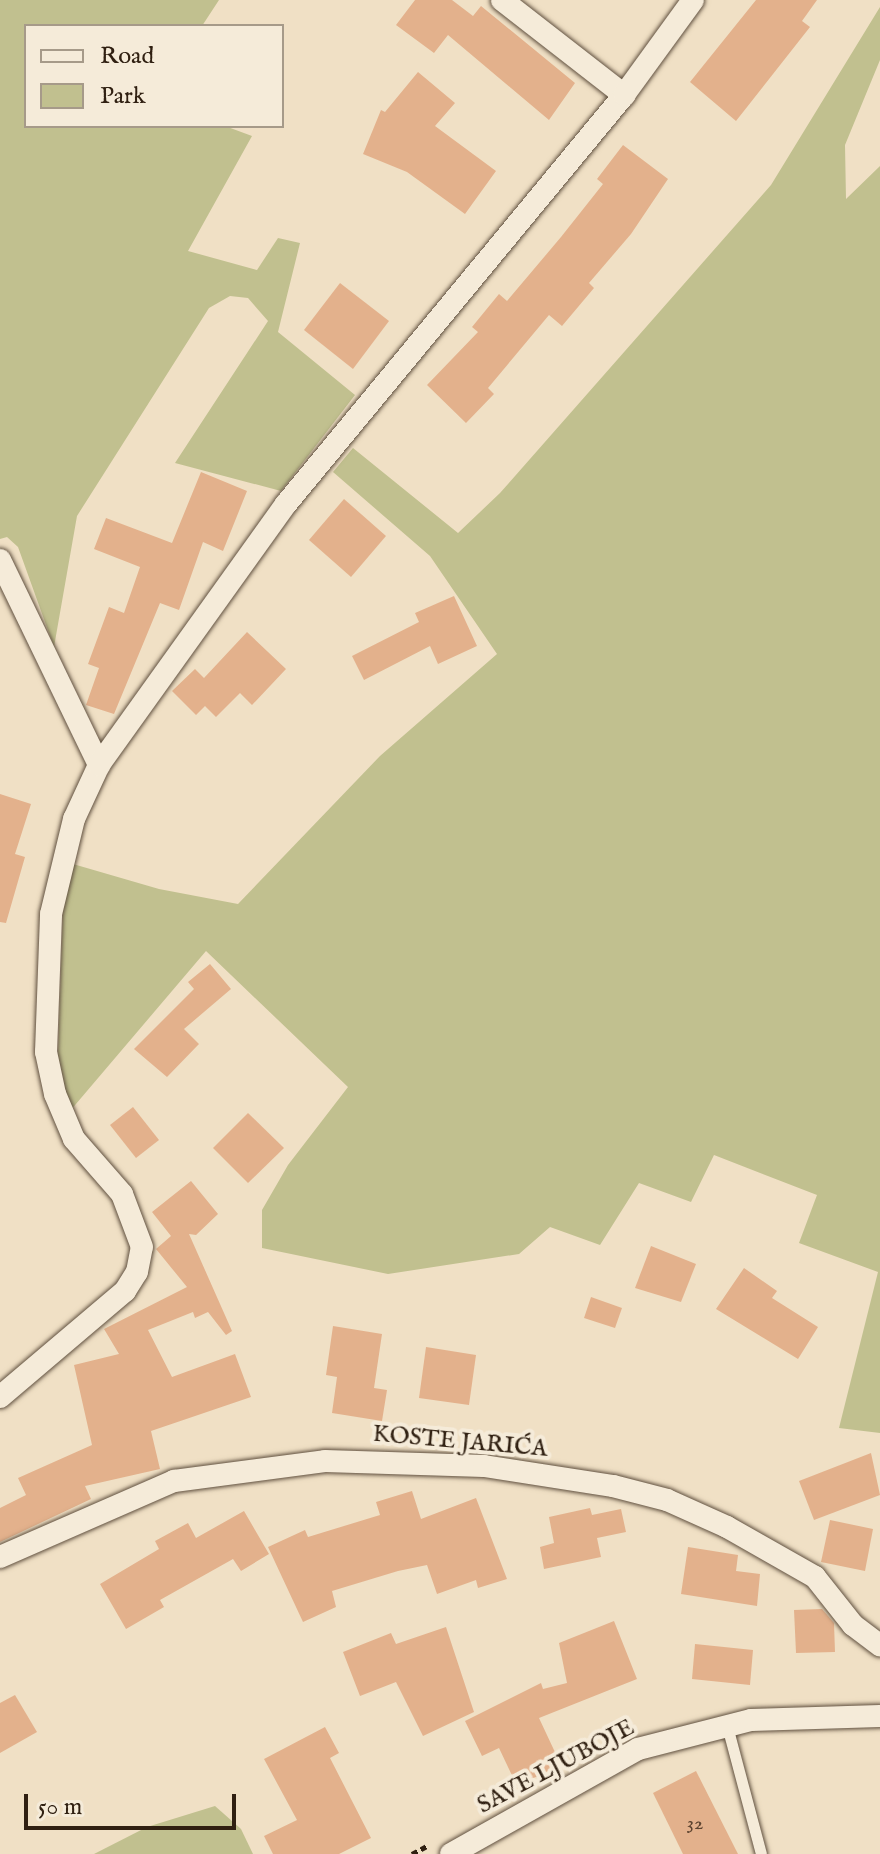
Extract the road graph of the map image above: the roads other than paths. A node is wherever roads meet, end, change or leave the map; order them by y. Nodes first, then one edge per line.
1 (502, 0) edge
2 (693, 0) edge
3 (624, 95) junction
4 (0, 560) edge
5 (99, 765) junction
6 (0, 1397) edge
7 (0, 1557) edge
8 (880, 1645) edge
9 (880, 1716) edge
10 (727, 1726) junction
11 (451, 1854) edge
12 (761, 1854) edge

1 - 3 street
2 - 3 street
3 - 5 street
4 - 5 street
5 - 6 street
7 - 8 street, KOSTE JARIĆA
9 - 10 street, SAVE LJUBOJE
10 - 11 street, SAVE LJUBOJE
10 - 12 lane

